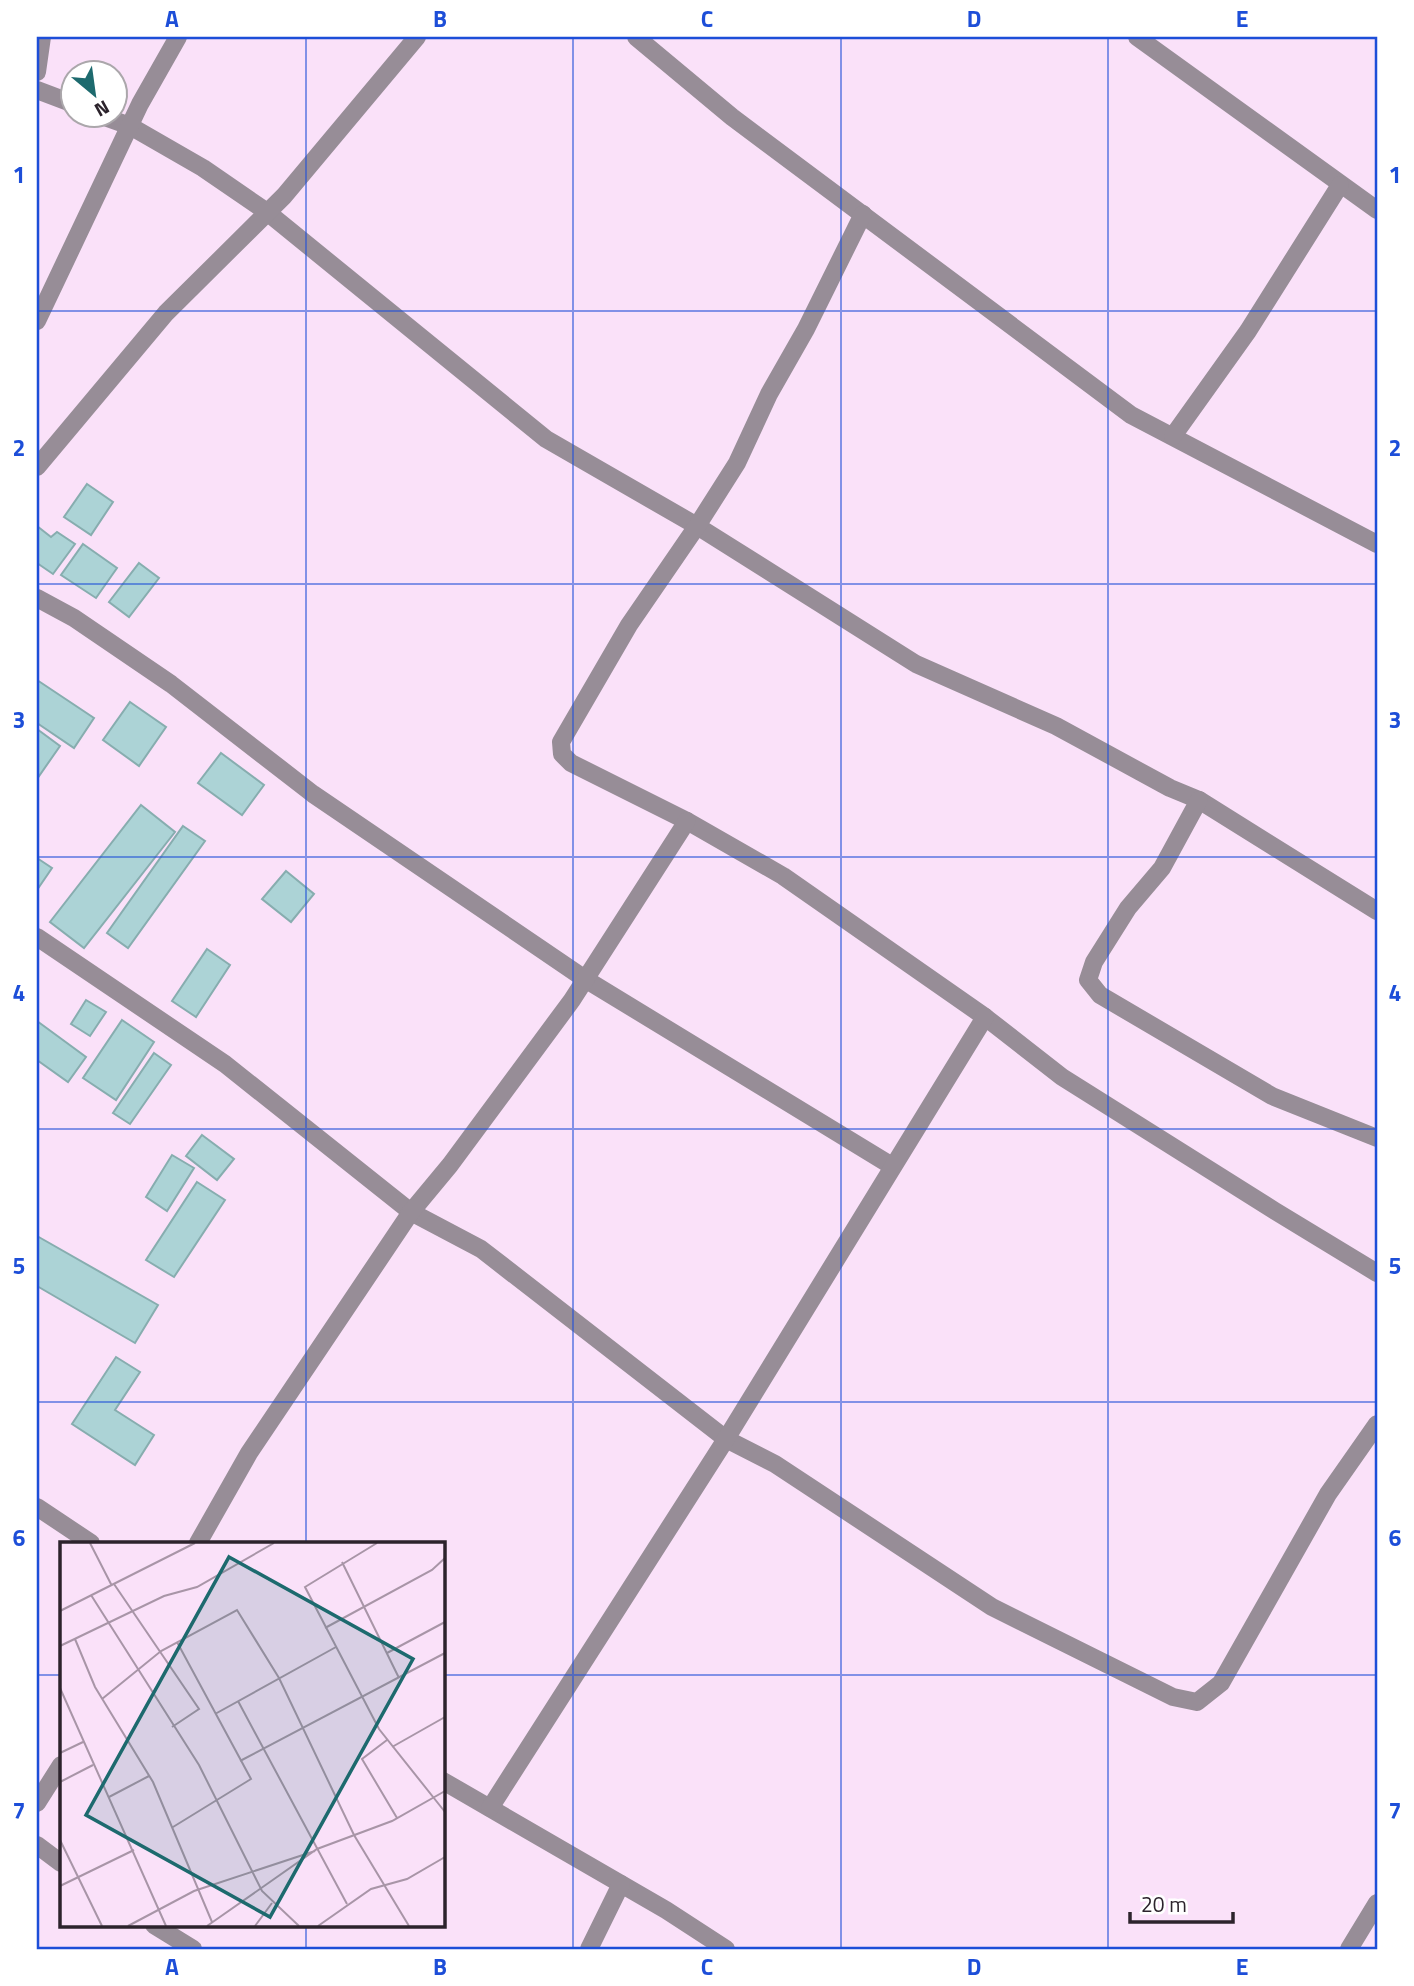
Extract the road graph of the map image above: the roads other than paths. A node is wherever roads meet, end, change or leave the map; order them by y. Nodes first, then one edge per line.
1 (42, 37) edge
2 (178, 37) edge
3 (417, 37) edge
4 (636, 37) edge
5 (1137, 37) edge
6 (37, 72) edge
7 (37, 90) edge
8 (60, 99) edge
9 (130, 126) joint
10 (128, 130) edge
11 (1340, 184) junction
12 (1377, 210) edge
13 (267, 212) junction
14 (863, 214) junction
15 (37, 321) edge
16 (1172, 436) junction
17 (37, 467) edge
18 (697, 526) junction
19 (1377, 544) edge
20 (37, 598) edge
21 (1199, 800) junction
22 (687, 821) junction
23 (1377, 911) edge
24 (37, 937) edge
25 (585, 979) junction
26 (985, 1017) junction
27 (1377, 1138) edge
28 (892, 1166) junction
29 (411, 1212) junction
30 (1377, 1273) edge
31 (1377, 1424) edge
32 (726, 1439) junction
33 (37, 1507) edge
34 (90, 1542) edge
35 (199, 1542) edge
36 (60, 1767) edge
37 (444, 1782) edge
38 (37, 1802) edge
39 (490, 1808) junction
40 (37, 1844) edge
41 (60, 1862) edge
42 (621, 1884) junction
43 (1377, 1903) edge
44 (155, 1926) edge
45 (170, 1943) edge
46 (193, 1949) edge
47 (589, 1949) edge
48 (726, 1949) edge
49 (1349, 1949) edge

1 - 6 street
2 - 9 street
3 - 13 street
4 - 14 street
5 - 11 street
7 - 8 street
9 - 13 street
10 - 15 street
11 - 12 street
11 - 16 street
13 - 17 street
13 - 18 street
14 - 16 street
14 - 18 street
16 - 19 street
18 - 21 street
18 - 22 street
20 - 25 street
21 - 23 street
21 - 27 street
22 - 25 street
22 - 26 street
24 - 29 street
25 - 28 street
25 - 29 street
26 - 28 street
26 - 30 street
28 - 32 street
29 - 32 street
29 - 35 street
31 - 32 street
32 - 39 street
33 - 34 street
36 - 38 street
37 - 39 street
39 - 42 street
40 - 41 street
42 - 47 street
42 - 48 street
43 - 49 street
44 - 45 street
45 - 46 street

